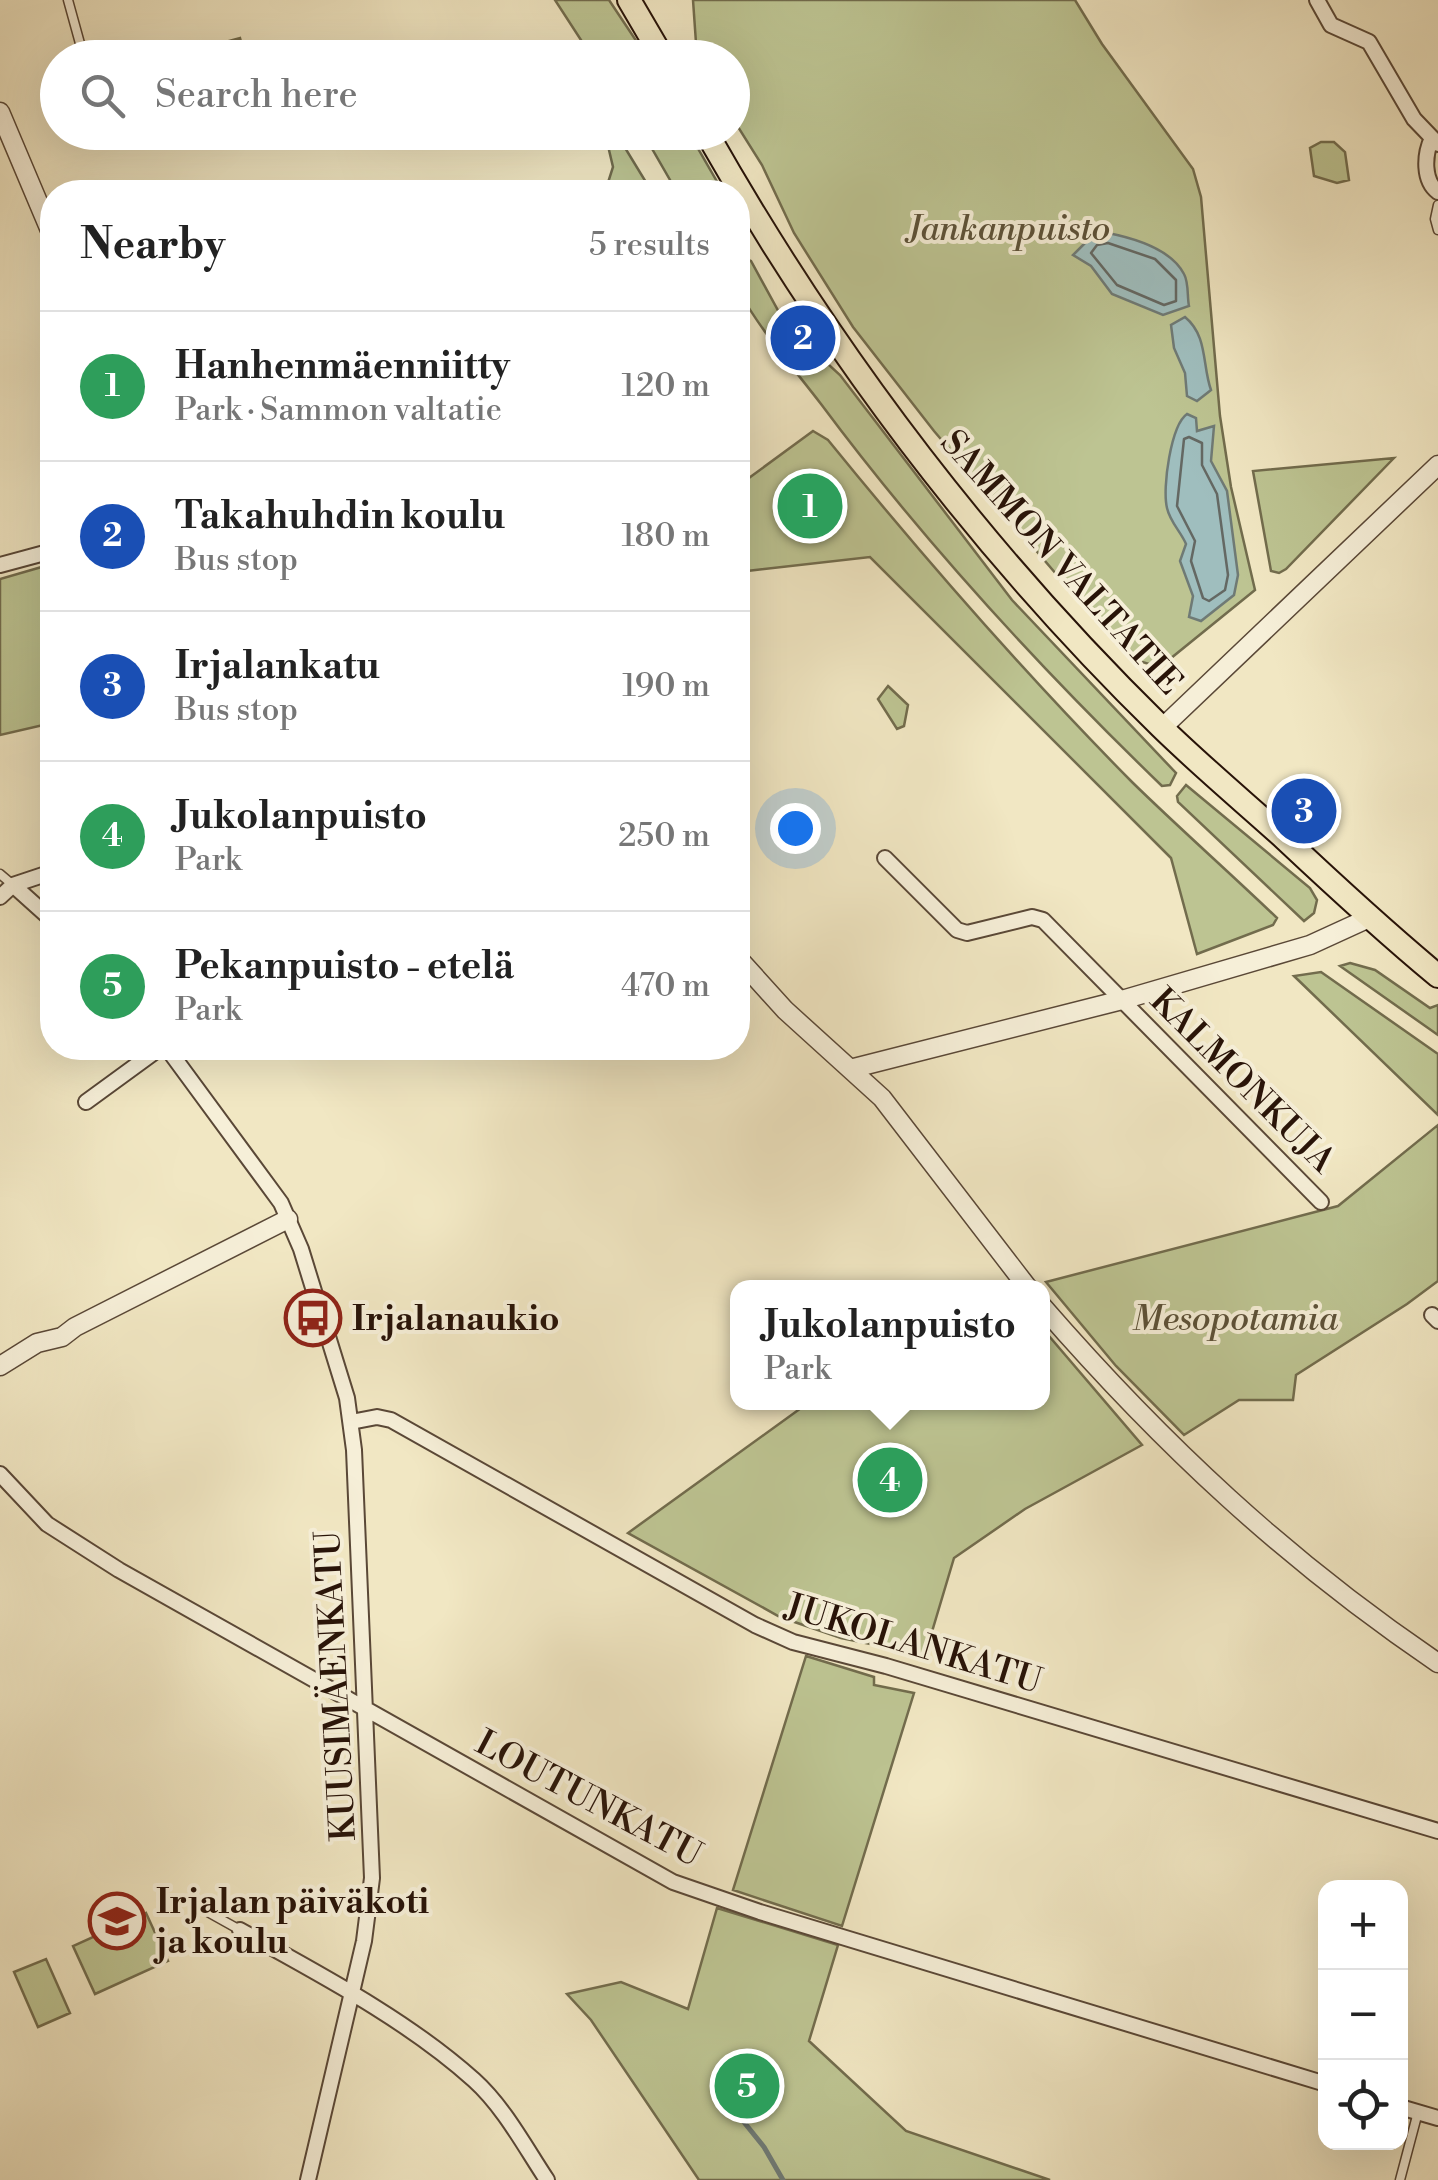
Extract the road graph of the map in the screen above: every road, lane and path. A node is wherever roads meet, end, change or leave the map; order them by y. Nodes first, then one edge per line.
1 (68, 0) edge
2 (629, 0) edge
3 (1317, 0) edge
4 (79, 40) edge
5 (652, 40) edge
6 (0, 112) edge
7 (1435, 141) edge
8 (716, 150) edge
9 (734, 180) edge
10 (1438, 192) edge
11 (1438, 204) edge
12 (40, 207) edge
13 (750, 208) edge
14 (1438, 230) edge
15 (1438, 465) edge
16 (40, 554) edge
17 (0, 565) edge
18 (1162, 728) junction
19 (886, 858) dead end
20 (0, 874) edge
21 (40, 876) edge
22 (13, 885) junction
23 (0, 897) edge
24 (40, 909) edge
25 (1369, 918) junction
26 (750, 971) edge
27 (1438, 976) edge
28 (1122, 1000) junction
29 (147, 1060) edge
30 (174, 1060) edge
31 (850, 1069) junction
32 (86, 1102) dead end
33 (1321, 1202) dead end
34 (288, 1220) junction
35 (1022, 1280) edge
36 (1050, 1315) edge
37 (0, 1366) edge
38 (351, 1422) junction
39 (0, 1474) edge
40 (1438, 1663) edge
41 (366, 1709) junction
42 (1438, 1831) edge
43 (197, 1906) dead end
44 (240, 1930) joint
45 (353, 1992) junction
46 (1318, 2082) edge
47 (1408, 2109) edge
48 (1418, 2112) junction
49 (1438, 2118) edge
50 (308, 2180) edge
51 (547, 2180) edge
52 (1400, 2180) edge

1 - 4 lane
2 - 5 main road
3 - 7 street
6 - 12 street
7 - 10 street
8 - 9 main road, SAMMON VALTATIE
11 - 14 lane
13 - 18 main road, SAMMON VALTATIE
15 - 18 street
16 - 17 street
18 - 25 main road, SAMMON VALTATIE
19 - 28 street, KALMONKUJA
20 - 22 lane
21 - 22 street
22 - 23 street
22 - 24 street
25 - 27 main road, SAMMON VALTATIE
25 - 28 street
26 - 31 street
28 - 31 street
28 - 33 street, KALMONKUJA
29 - 32 street
30 - 34 street
31 - 35 street
34 - 37 street
34 - 38 street
36 - 40 street
38 - 41 street, KUUSIMÄENKATU
38 - 42 street, JUKOLANKATU
39 - 41 street, LOUTUNKATU
41 - 45 street, KUUSIMÄENKATU
41 - 46 street, LOUTUNKATU
43 - 44 lane
44 - 45 street
45 - 50 street, KUUSIMÄENKATU
45 - 51 street
47 - 48 street
48 - 49 street
48 - 52 lane

